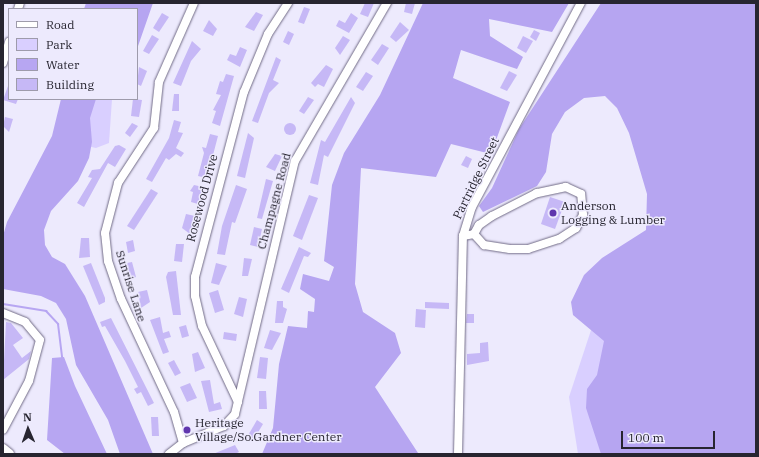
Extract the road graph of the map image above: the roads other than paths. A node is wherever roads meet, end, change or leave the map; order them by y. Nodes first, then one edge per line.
1 (194, 3) edge
2 (288, 3) edge
3 (387, 3) edge
4 (581, 3) edge
5 (8, 46) edge
6 (3, 63) edge
7 (474, 234) junction
8 (463, 236) junction
9 (3, 313) edge
10 (238, 402) junction
11 (3, 430) edge
12 (183, 442) junction
13 (3, 449) edge
14 (9, 454) edge
15 (169, 454) edge
16 (458, 454) edge

1 - 12 street, Sunrise Lane
2 - 10 street, Rosewood Drive
3 - 10 street, Champagne Road
4 - 8 street, Partridge Street
5 - 6 street
7 - 7 street
7 - 8 street
8 - 16 street, Partridge Street
9 - 11 street
10 - 12 street, Champagne Road
12 - 15 street, Champagne Road
13 - 14 main road

